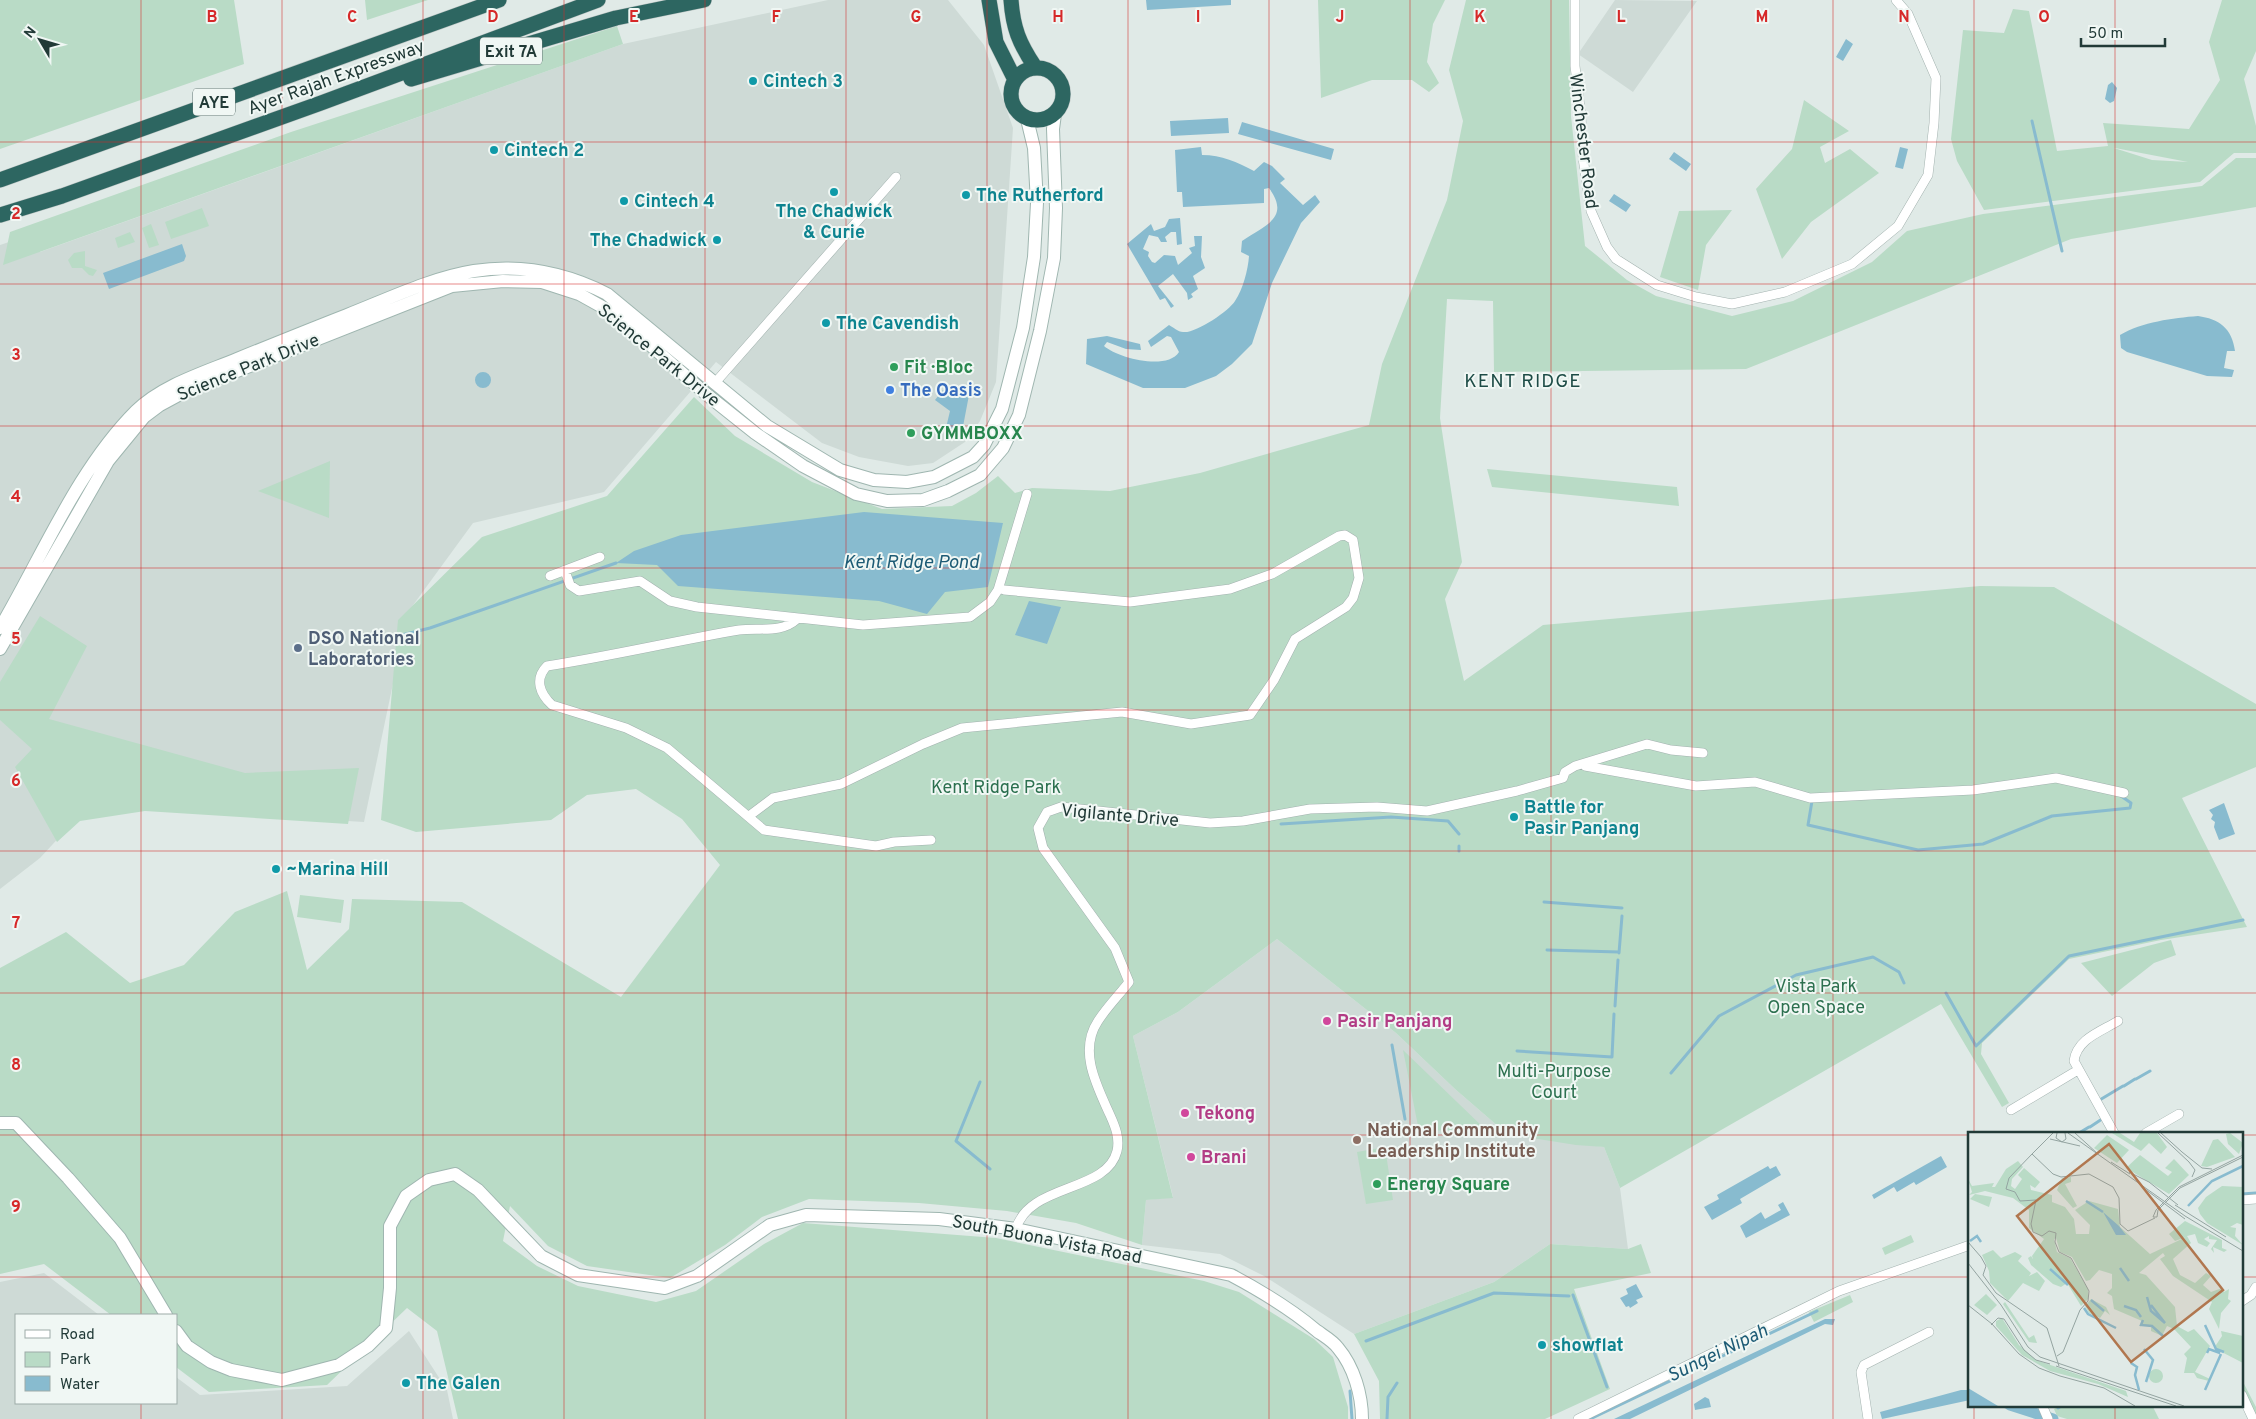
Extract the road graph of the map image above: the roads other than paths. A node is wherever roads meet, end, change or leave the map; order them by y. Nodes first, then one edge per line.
1 (467, 0) edge
2 (499, 0) edge
3 (598, 0) edge
4 (704, 0) edge
5 (978, 0) edge
6 (1011, 0) edge
7 (1575, 0) edge
8 (1896, 0) edge
9 (990, 7) edge
10 (412, 30) junction
11 (1034, 67) junction
12 (1014, 78) junction
13 (321, 104) junction
14 (1055, 114) junction
15 (1027, 119) junction
16 (896, 177) dead end
17 (0, 179) edge
18 (0, 215) edge
19 (714, 384) junction
20 (125, 430) junction
21 (1027, 494) dead end
22 (600, 557) dead end
23 (550, 576) dead end
24 (567, 577) junction
25 (1004, 590) dead end
26 (797, 619) junction
27 (0, 628) edge
28 (0, 649) edge
29 (1703, 753) dead end
30 (1582, 766) junction
31 (2124, 793) dead end
32 (749, 816) junction
33 (931, 840) dead end
34 (2118, 1021) dead end
35 (2078, 1070) junction
36 (2011, 1110) dead end
37 (2179, 1114) dead end
38 (0, 1123) edge
39 (2113, 1132) edge
40 (2148, 1132) edge
41 (1016, 1229) junction
42 (1968, 1248) edge
43 (2256, 1287) edge
44 (2244, 1300) edge
45 (165, 1314) edge
46 (1929, 1332) dead end
47 (178, 1334) edge
48 (2244, 1399) edge
49 (2043, 1407) edge
50 (1362, 1419) edge
51 (1578, 1419) edge
52 (1868, 1419) edge
53 (2048, 1419) edge
54 (2253, 1419) edge

1 - 10 highway
2 - 10 highway, Ayer Rajah Expressway / AYE
3 - 13 highway, Ayer Rajah Expressway / AYE
4 - 13 highway, Exit 7A
5 - 9 highway
6 - 11 highway
7 - 8 street, Winchester Road
9 - 12 highway
10 - 17 highway, Ayer Rajah Expressway / AYE
11 - 12 highway
11 - 14 highway
12 - 15 highway
13 - 18 highway, Ayer Rajah Expressway / AYE
14 - 15 highway
14 - 20 main road, Science Park Drive
15 - 19 main road, Science Park Drive
16 - 19 street
19 - 20 main road, Science Park Drive
20 - 27 main road, Science Park Drive
20 - 28 main road, Science Park Drive
21 - 26 street
22 - 24 street
23 - 24 street
24 - 26 street
25 - 32 street
26 - 32 street
29 - 30 street
30 - 31 street
30 - 41 street, Vigilante Drive
32 - 33 street
34 - 35 street
35 - 36 street
35 - 39 street
37 - 40 street
38 - 45 main road
41 - 47 main road, South Buona Vista Road
41 - 50 main road, South Buona Vista Road
42 - 51 street
43 - 44 street
46 - 52 street
48 - 54 street
49 - 53 street

